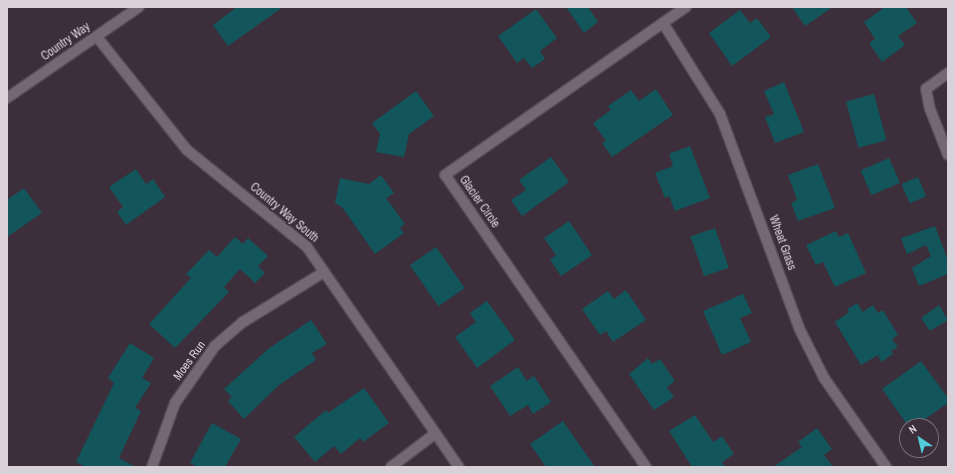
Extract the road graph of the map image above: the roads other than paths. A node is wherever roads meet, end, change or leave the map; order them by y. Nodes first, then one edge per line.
1 (139, 7) edge
2 (686, 7) edge
3 (663, 23) junction
4 (97, 37) junction
5 (948, 73) edge
6 (7, 98) edge
7 (948, 156) edge
8 (324, 272) junction
9 (436, 433) junction
10 (152, 467) edge
11 (391, 467) edge
12 (459, 467) edge
13 (646, 467) edge
14 (886, 467) edge

1 - 4 street, Country Way
2 - 3 street, Glacier Circle
3 - 13 street, Glacier Circle
3 - 14 street, Wheat Grass
4 - 6 street, Country Way
4 - 8 street, Country Way South
5 - 7 street
8 - 9 street, Country Way South
8 - 10 street, Moes Run
9 - 11 street
9 - 12 street, Country Way South

